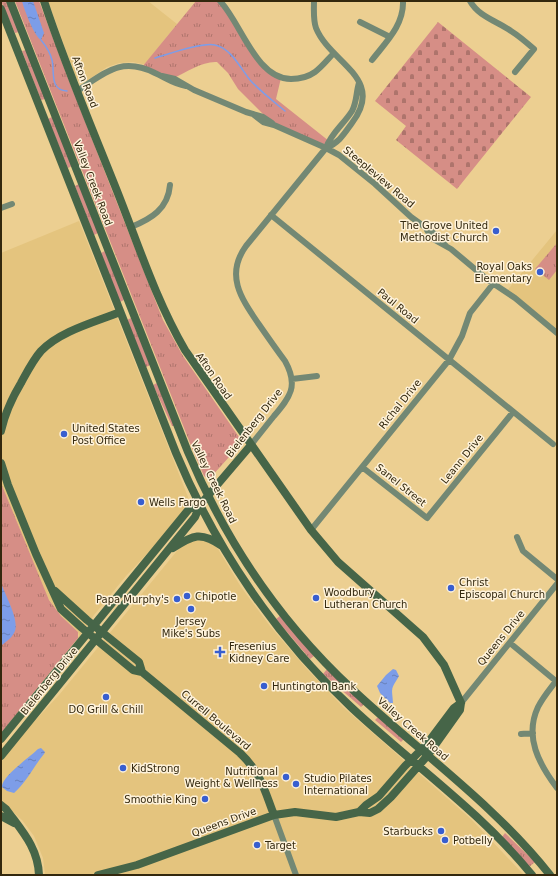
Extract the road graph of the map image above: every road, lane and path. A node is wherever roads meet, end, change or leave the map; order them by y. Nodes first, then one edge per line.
1 (10, 1) edge
2 (44, 1) edge
3 (220, 1) edge
4 (314, 1) edge
5 (403, 1) edge
6 (470, 1) edge
7 (1, 9) edge
8 (360, 22) dead end
9 (390, 37) junction
10 (334, 53) junction
11 (372, 60) dead end
12 (515, 72) dead end
13 (77, 91) junction
14 (326, 148) junction
15 (170, 185) dead end
16 (12, 204) dead end
17 (1, 208) edge
18 (271, 215) junction
19 (131, 227) junction
20 (493, 284) junction
21 (120, 312) junction
22 (557, 333) edge
23 (449, 360) junction
24 (317, 376) dead end
25 (292, 379) junction
26 (513, 412) junction
27 (1, 430) edge
28 (554, 444) dead end
29 (250, 445) junction
30 (1, 463) edge
31 (362, 467) junction
32 (208, 496) junction
33 (200, 505) junction
34 (427, 518) joint
35 (311, 530) junction
36 (518, 537) dead end
37 (224, 547) junction
38 (167, 552) junction
39 (557, 579) edge
40 (557, 584) edge
41 (51, 587) junction
42 (94, 626) junction
43 (88, 633) junction
44 (102, 633) junction
45 (96, 640) junction
46 (510, 643) junction
47 (142, 672) junction
48 (557, 681) edge
49 (461, 703) junction
50 (533, 733) junction
51 (521, 734) dead end
52 (1, 739) edge
53 (425, 752) junction
54 (1, 756) edge
55 (411, 759) junction
56 (418, 766) junction
57 (557, 788) edge
58 (1, 805) edge
59 (359, 812) junction
60 (274, 815) junction
61 (1, 816) edge
62 (18, 825) junction
63 (39, 875) edge
64 (98, 875) edge
65 (296, 875) edge
66 (532, 875) edge
67 (550, 875) edge

1 - 32 street, Valley Creek Road
2 - 13 street, Afton Road
3 - 10 street
4 - 10 street
5 - 9 street
6 - 12 street
7 - 21 street
8 - 9 street
9 - 11 street
10 - 14 street
13 - 14 street, Steepleview Road
13 - 19 street, Afton Road
14 - 18 street
14 - 20 street, Steepleview Road
15 - 19 street
16 - 17 street
18 - 23 street, Paul Road
18 - 25 street
19 - 29 street, Afton Road
20 - 22 street, Steepleview Road
20 - 23 street, Richal Drive
21 - 27 street
21 - 33 street
23 - 26 street, Paul Road
23 - 31 street, Richal Drive
24 - 25 street
25 - 29 street, Bielenberg Drive
26 - 28 street, Paul Road
26 - 34 street, Leann Drive
29 - 32 street, Bielenberg Drive
29 - 35 street, Afton Road
30 - 41 street, Currell Boulevard
31 - 34 street, Sanel Street
31 - 35 street, Richal Drive
32 - 33 street, Bielenberg Drive
32 - 53 street, Valley Creek Road
33 - 37 street
33 - 38 street, Bielenberg Drive
33 - 42 street, Bielenberg Drive
35 - 49 street, Afton Road
36 - 39 street
37 - 38 street
37 - 55 street
38 - 44 street, Bielenberg Drive
40 - 46 street, Queens Drive
41 - 42 street, Currell Boulevard
41 - 43 street, Currell Boulevard
42 - 43 street, Bielenberg Drive
42 - 44 street, Currell Boulevard
43 - 45 street, Currell Boulevard
43 - 52 street, Bielenberg Drive
44 - 45 street, Bielenberg Drive
44 - 47 street, Currell Boulevard
45 - 47 street, Currell Boulevard
45 - 54 street, Bielenberg Drive
46 - 48 street
46 - 49 street, Queens Drive
47 - 60 street, Currell Boulevard
48 - 50 street
49 - 53 street, Queens Drive
50 - 51 street
50 - 57 street
53 - 55 street, Queens Drive
53 - 56 street, Queens Drive
53 - 67 street, Valley Creek Road
55 - 56 street
55 - 59 street, Queens Drive
56 - 59 street, Queens Drive
56 - 66 street
58 - 62 street
59 - 60 street, Queens Drive
60 - 64 street, Queens Drive
60 - 65 street
61 - 62 street
62 - 63 street

